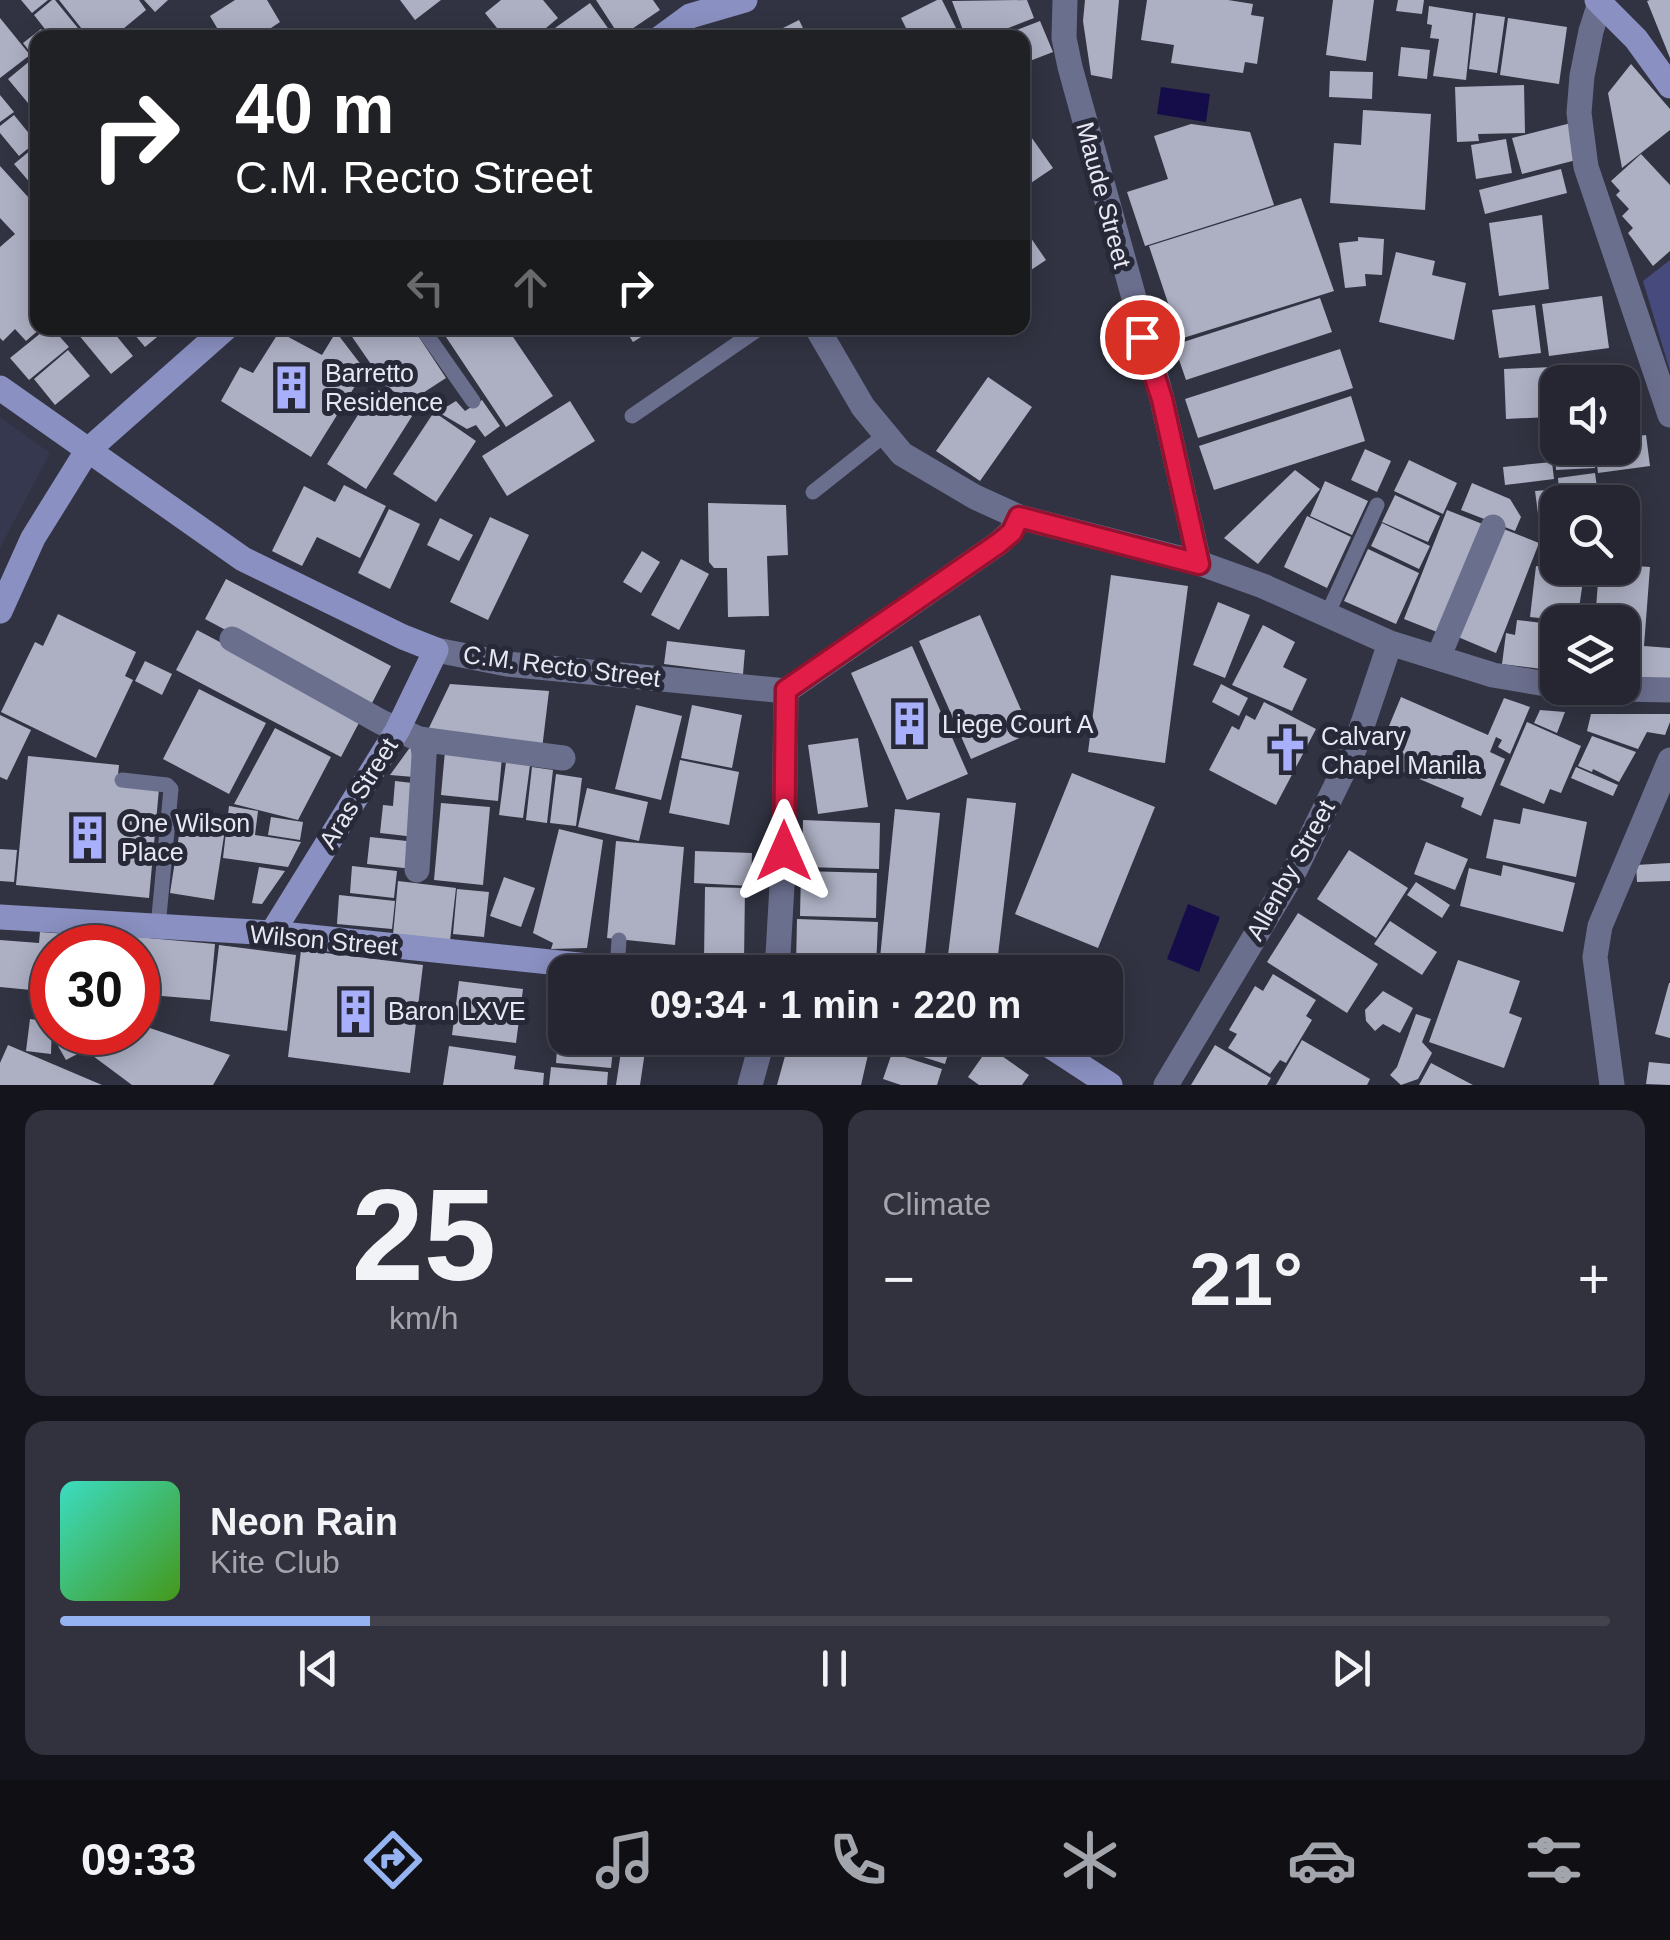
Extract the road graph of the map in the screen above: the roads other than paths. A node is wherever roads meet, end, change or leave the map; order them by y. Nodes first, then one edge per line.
1 (745, 0) edge
2 (1065, 0) edge
3 (1599, 0) edge
4 (690, 13) edge
5 (670, 30) edge
6 (1670, 86) edge
7 (218, 335) edge
8 (427, 335) edge
9 (750, 335) edge
10 (821, 335) edge
11 (0, 388) edge
12 (473, 402) dead end
13 (1670, 415) edge
14 (632, 416) dead end
15 (886, 434) junction
16 (88, 452) junction
17 (813, 492) dead end
18 (1377, 505) dead end
19 (1019, 517) junction
20 (1492, 527) dead end
21 (1199, 564) junction
22 (0, 610) edge
23 (1327, 615) junction
24 (232, 639) dead end
25 (1390, 643) junction
26 (436, 650) junction
27 (1438, 658) junction
28 (1540, 683) edge
29 (1640, 689) edge
30 (786, 690) junction
31 (1670, 690) edge
32 (397, 730) junction
33 (425, 740) junction
34 (563, 758) dead end
35 (1670, 760) edge
36 (122, 780) dead end
37 (417, 870) dead end
38 (0, 917) edge
39 (126, 925) edge
40 (158, 925) edge
41 (160, 927) edge
42 (272, 934) junction
43 (619, 940) dead end
44 (618, 955) edge
45 (778, 955) edge
46 (548, 965) edge
47 (758, 1055) edge
48 (1064, 1055) edge
49 (750, 1085) edge
50 (1110, 1085) edge
51 (1166, 1085) edge
52 (1612, 1085) edge

1 - 4 main road
2 - 21 street, Maude Street
3 - 6 main road
3 - 13 street
4 - 5 main road
7 - 16 main road
8 - 12 lane
9 - 14 lane
10 - 15 street
11 - 16 main road, C.M. Recto Street
15 - 17 lane
15 - 19 street
16 - 22 main road
16 - 26 main road, C.M. Recto Street
18 - 23 lane
19 - 21 street
19 - 30 street
20 - 27 street
21 - 23 street
23 - 25 street
24 - 32 street
25 - 27 street
25 - 51 street, Allenby Street
26 - 30 street, C.M. Recto Street
26 - 32 main road, Aras Street
27 - 28 street
29 - 31 street
30 - 45 street
32 - 33 street
32 - 42 main road, Aras Street
33 - 34 street
33 - 37 street
35 - 52 street
36 - 40 lane
38 - 39 main road, Wilson Street
41 - 42 main road, Wilson Street
42 - 46 main road, Wilson Street
43 - 44 lane
47 - 49 street
48 - 50 main road

